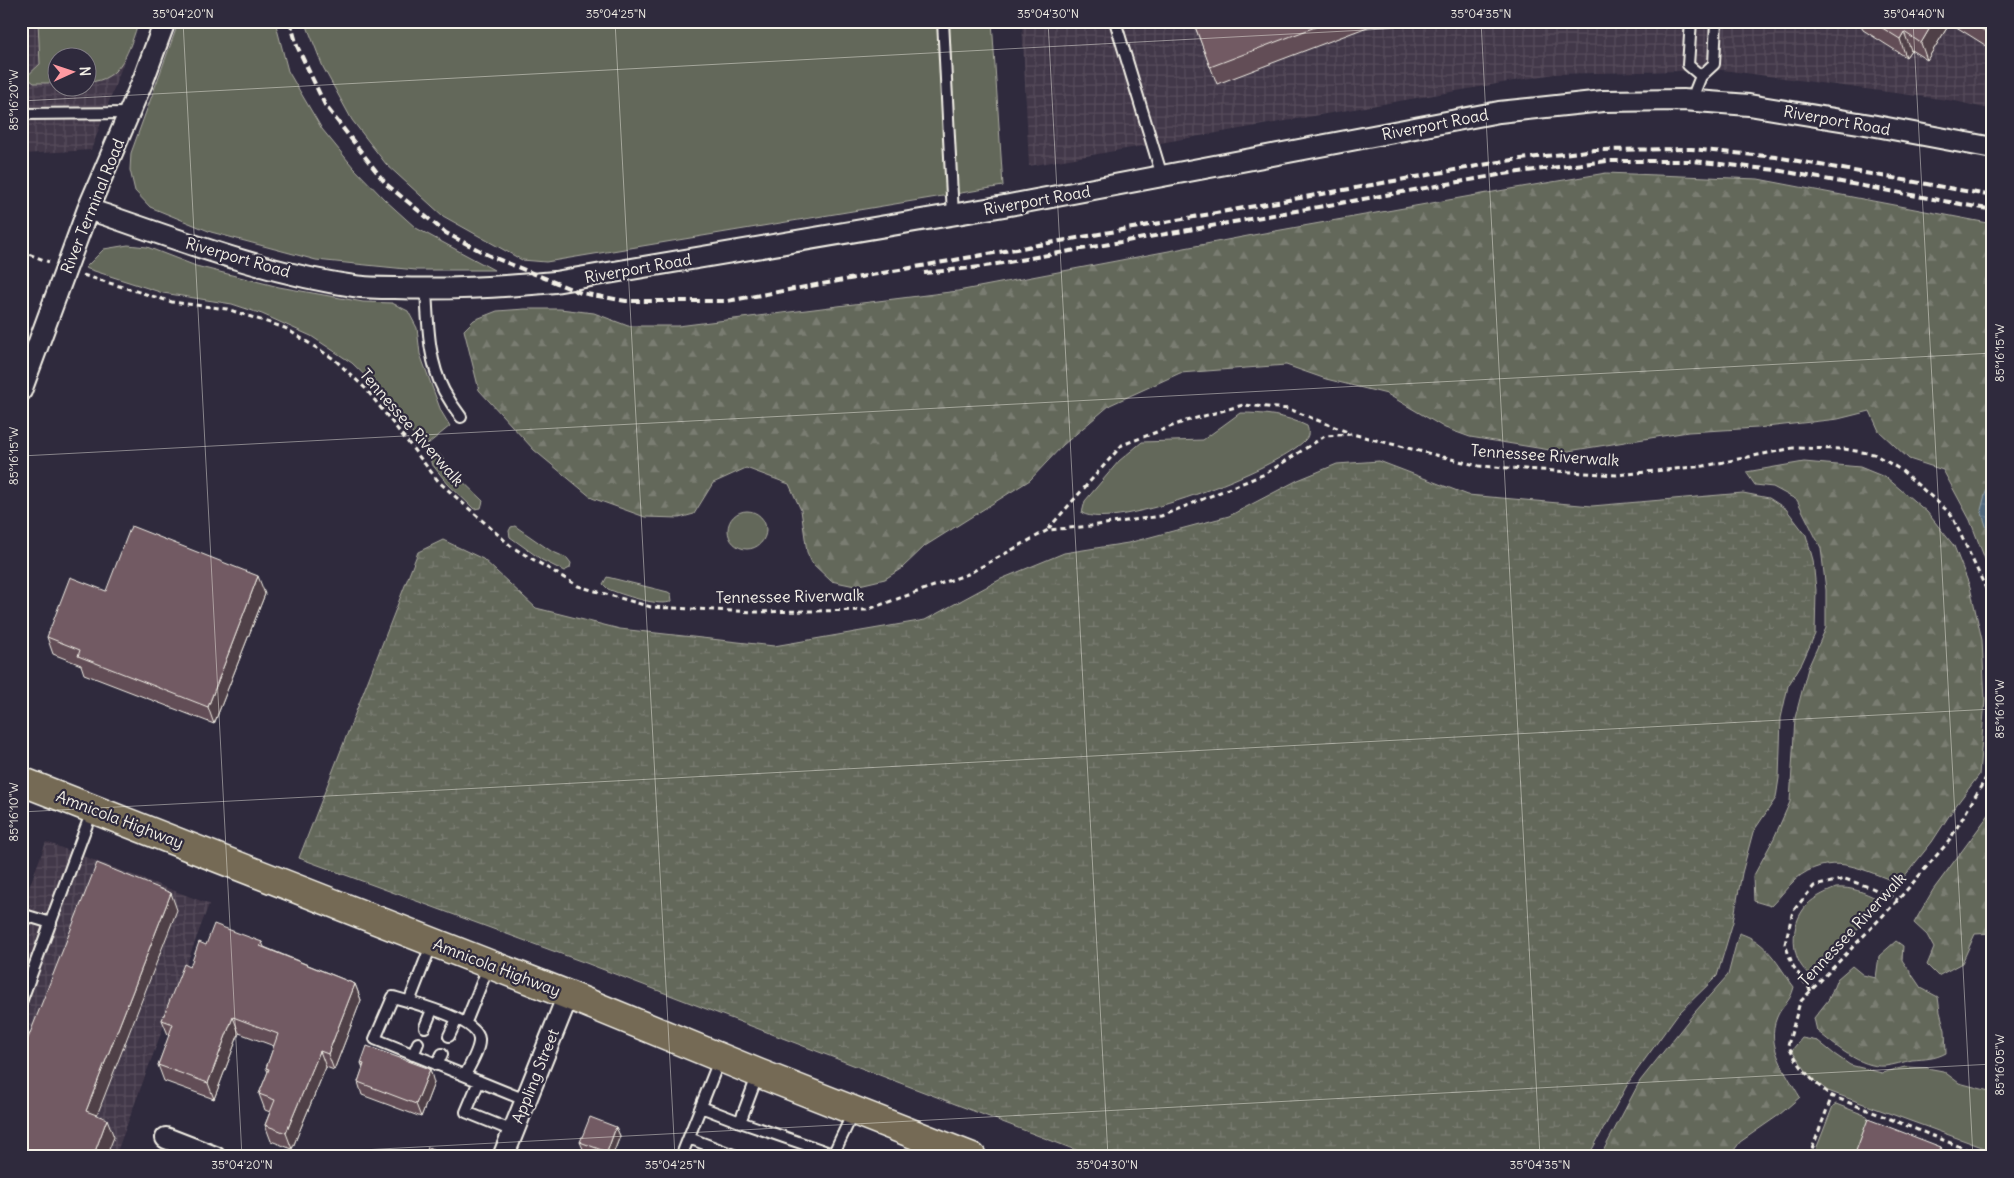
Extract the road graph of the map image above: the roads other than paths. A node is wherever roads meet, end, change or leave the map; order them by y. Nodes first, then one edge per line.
1 (165, 21) edge
2 (943, 21) edge
3 (1115, 21) edge
4 (1691, 21) edge
5 (1716, 21) edge
6 (1701, 76) junction
7 (1692, 101) junction
8 (129, 113) junction
9 (21, 114) edge
10 (1993, 148) edge
11 (1162, 176) junction
12 (88, 209) junction
13 (953, 215) junction
14 (426, 290) junction
15 (23, 381) edge
16 (461, 418) dead end
17 (21, 781) edge
18 (93, 808) junction
19 (21, 914) edge
20 (51, 923) junction
21 (432, 942) junction
22 (490, 964) junction
23 (568, 995) junction
24 (21, 1002) edge
25 (409, 1002) junction
26 (432, 1010) junction
27 (461, 1020) junction
28 (425, 1026) dead end
29 (449, 1036) dead end
30 (418, 1043) dead end
31 (442, 1054) dead end
32 (413, 1055) junction
33 (720, 1057) junction
34 (437, 1065) junction
35 (758, 1073) junction
36 (465, 1075) junction
37 (479, 1081) junction
38 (525, 1100) junction
39 (701, 1107) junction
40 (855, 1110) junction
41 (740, 1122) junction
42 (512, 1131) junction
43 (166, 1138) dead end
44 (689, 1138) junction
45 (832, 1155) edge
46 (215, 1157) edge
47 (503, 1157) edge
48 (681, 1157) edge
49 (739, 1157) edge
50 (972, 1157) edge

1 - 8 street, River Terminal Road
2 - 13 lane
3 - 11 lane
4 - 6 lane
5 - 6 lane
6 - 7 lane
7 - 10 street, Riverport Road
7 - 11 street, Riverport Road
8 - 9 lane
8 - 12 street, River Terminal Road
11 - 13 street, Riverport Road
12 - 14 street, Riverport Road
12 - 15 street, River Terminal Road
13 - 14 street, Riverport Road
14 - 16 lane
17 - 18 main road, Amnicola Highway
18 - 20 lane
18 - 21 main road, Amnicola Highway
19 - 20 lane
20 - 24 lane
21 - 22 main road, Amnicola Highway
21 - 25 lane
22 - 23 main road, Amnicola Highway
22 - 27 lane
23 - 33 main road, Amnicola Highway
23 - 38 street, Appling Street
25 - 26 lane
25 - 32 lane
26 - 27 lane
26 - 28 lane
27 - 29 lane
27 - 36 lane
30 - 32 lane
31 - 34 lane
32 - 34 lane
33 - 35 main road, Amnicola Highway
33 - 39 lane
34 - 36 lane
35 - 40 main road, Amnicola Highway
35 - 41 lane
36 - 37 lane
37 - 38 lane
37 - 42 lane
38 - 42 street, Appling Street
39 - 41 lane
39 - 44 lane
40 - 45 lane
40 - 50 main road, Amnicola Highway
41 - 45 lane
42 - 47 street, Appling Street
43 - 46 street
44 - 48 lane
44 - 49 lane

